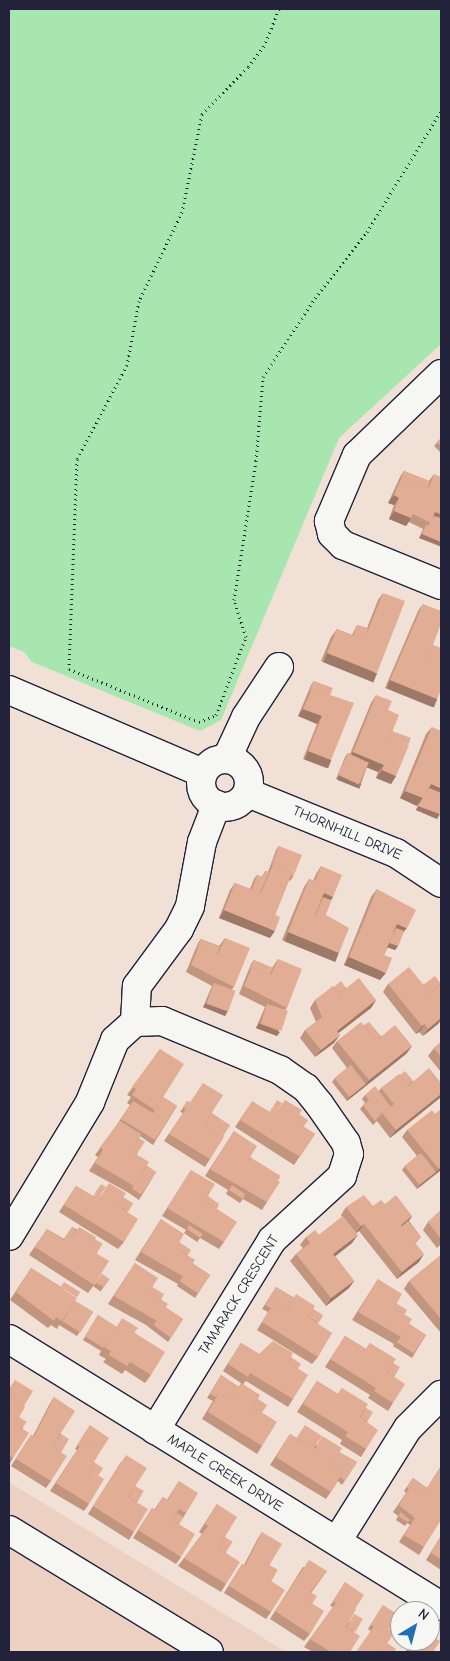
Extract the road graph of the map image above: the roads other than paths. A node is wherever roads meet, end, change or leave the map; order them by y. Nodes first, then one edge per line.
1 (441, 374) edge
2 (441, 585) edge
3 (279, 667) dead end
4 (9, 690) edge
5 (227, 758) junction
6 (203, 773) junction
7 (248, 793) junction
8 (216, 805) junction
9 (441, 883) edge
10 (135, 1022) junction
11 (9, 1236) edge
12 (9, 1340) edge
13 (441, 1394) edge
14 (155, 1430) junction
15 (9, 1530) edge
16 (337, 1541) junction
17 (441, 1606) edge
18 (209, 1652) edge

1 - 2 street
3 - 5 street
4 - 6 street
5 - 6 street
5 - 7 street
6 - 8 street
7 - 8 street
7 - 9 street, THORNHILL DRIVE
8 - 10 street
10 - 11 street
10 - 14 street, TAMARACK CRESCENT
12 - 14 street, MAPLE CREEK DRIVE
13 - 16 street
14 - 16 street, MAPLE CREEK DRIVE
15 - 18 street
16 - 17 street, MAPLE CREEK DRIVE

